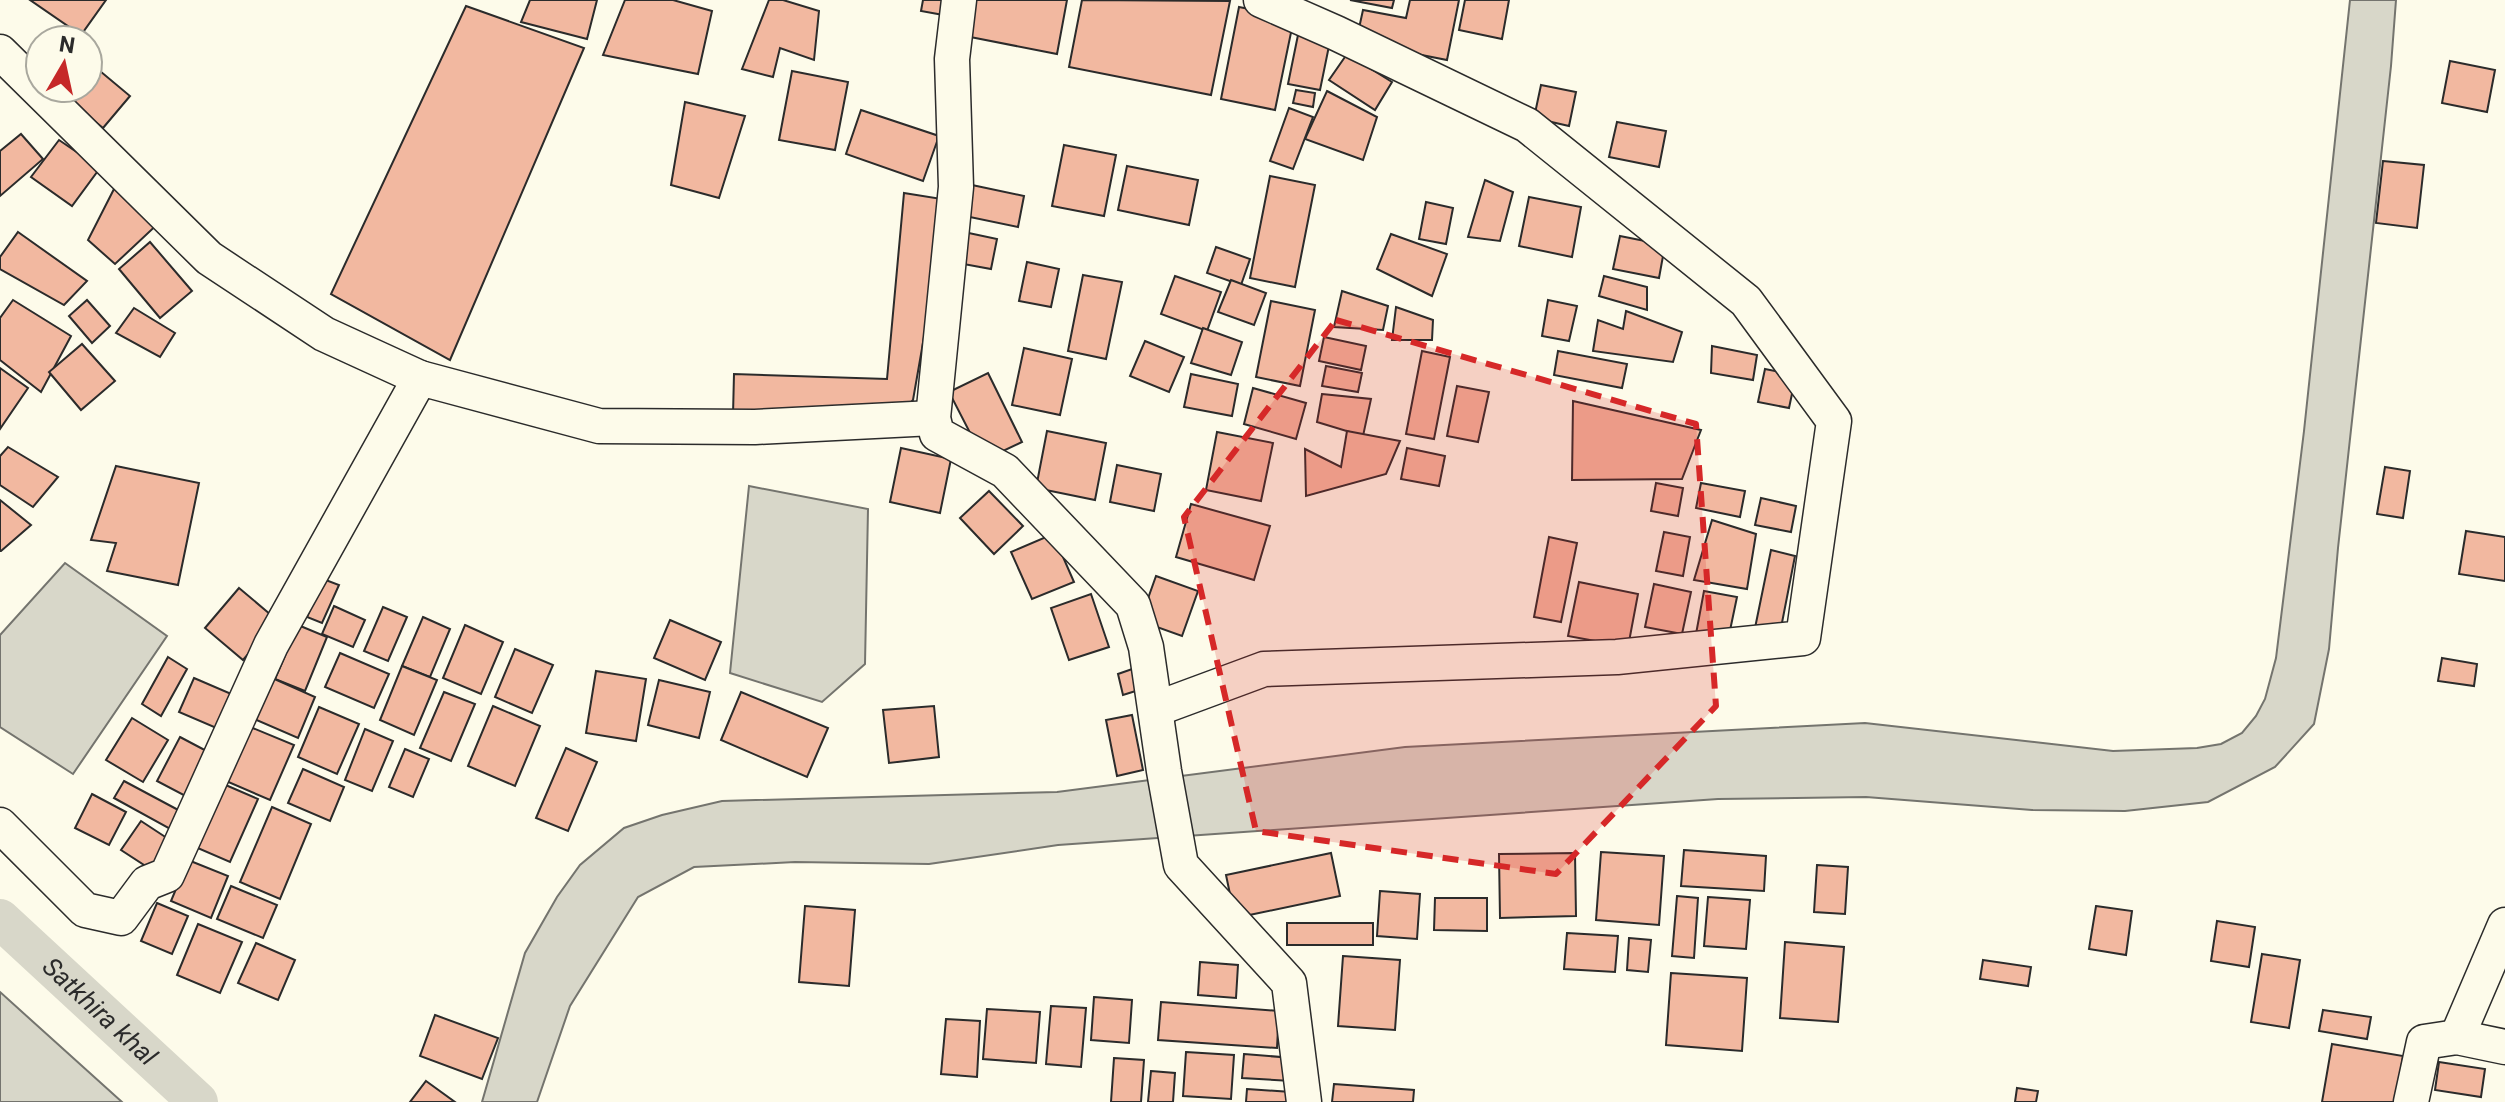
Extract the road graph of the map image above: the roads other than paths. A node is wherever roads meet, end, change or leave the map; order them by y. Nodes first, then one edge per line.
1 (959, 0) edge
2 (1261, 0) edge
3 (0, 52) edge
4 (420, 378) junction
5 (933, 418) junction
6 (1156, 709) junction
7 (0, 825) edge
8 (2505, 925) edge
9 (2457, 1037) junction
10 (2505, 1047) edge
11 (1304, 1102) edge
12 (2411, 1102) edge

1 - 5 street
2 - 6 street
3 - 4 street
4 - 5 street
4 - 7 street
5 - 6 street
6 - 11 street
8 - 9 street
9 - 10 street
9 - 12 street

